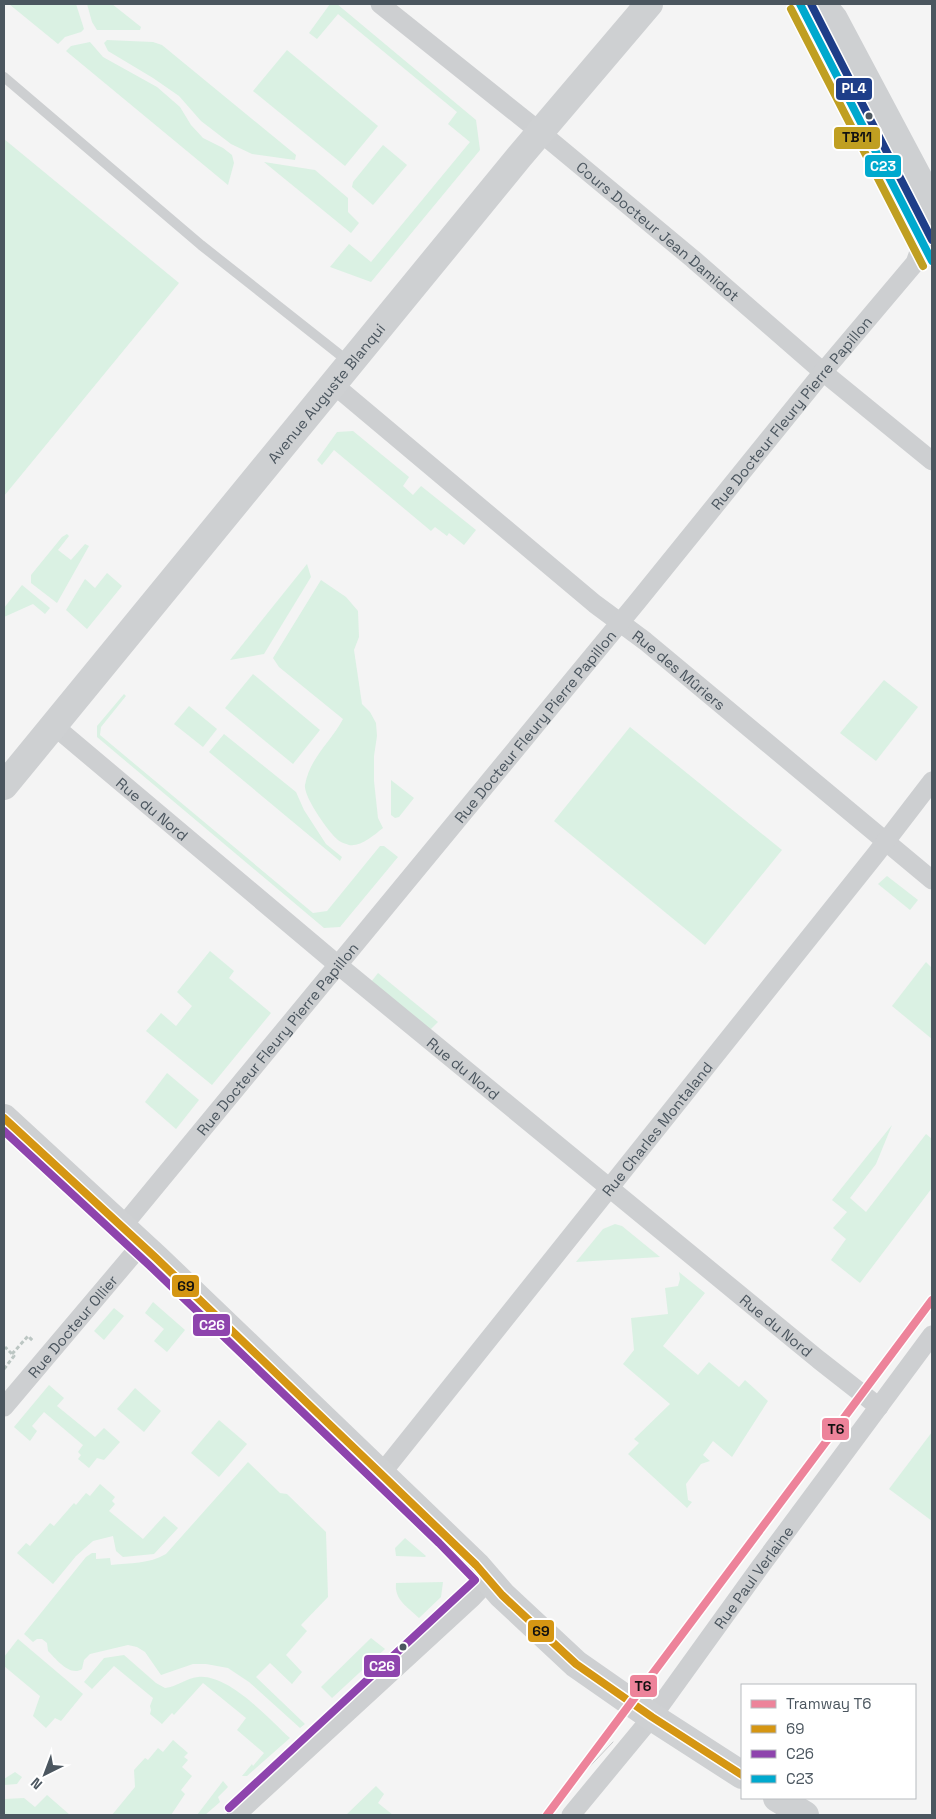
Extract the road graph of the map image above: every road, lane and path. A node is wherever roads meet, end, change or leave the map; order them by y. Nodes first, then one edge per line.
1 (649, 4) edge
2 (800, 4) edge
3 (822, 4) edge
4 (390, 7) edge
5 (4, 77) edge
6 (540, 132) junction
7 (929, 225) edge
8 (932, 261) edge
9 (350, 363) junction
10 (822, 372) junction
11 (332, 384) junction
12 (932, 461) edge
13 (620, 623) junction
14 (53, 725) junction
15 (932, 781) edge
16 (4, 786) edge
17 (885, 841) junction
18 (932, 880) edge
19 (338, 965) junction
20 (4, 1118) edge
21 (610, 1188) junction
22 (132, 1236) junction
23 (932, 1335) edge
24 (28, 1336) dead end
25 (5, 1348) edge
26 (12, 1354) junction
27 (4, 1369) edge
28 (4, 1407) edge
29 (879, 1407) junction
30 (381, 1474) junction
31 (489, 1580) junction
32 (652, 1718) junction
33 (741, 1774) edge
34 (779, 1799) edge
35 (236, 1815) edge
36 (571, 1815) edge
37 (805, 1815) edge

1 - 6 main road, Avenue Auguste Blanqui
2 - 7 lane
3 - 7 main road
4 - 6 street, Cours Docteur Jean Damidot
5 - 9 lane
6 - 9 main road, Avenue Auguste Blanqui
6 - 10 street, Cours Docteur Jean Damidot
7 - 8 lane
7 - 10 street, Rue Docteur Fleury Pierre Papillon
9 - 11 main road, Avenue Auguste Blanqui
10 - 12 street, Cours Docteur Jean Damidot
10 - 13 street, Rue Docteur Fleury Pierre Papillon
11 - 13 street, Rue des Mûriers
11 - 14 main road, Avenue Auguste Blanqui
13 - 17 street, Rue des Mûriers
13 - 19 street, Rue Docteur Fleury Pierre Papillon
14 - 16 main road, Avenue Auguste Blanqui
14 - 19 street, Rue du Nord
15 - 17 street, Rue Charles Montaland
17 - 18 street, Rue des Mûriers
17 - 21 street, Rue Charles Montaland
19 - 21 street, Rue du Nord
19 - 22 street, Rue Docteur Fleury Pierre Papillon
20 - 22 main road
21 - 29 street, Rue du Nord
21 - 30 street, Rue Charles Montaland
22 - 28 street, Rue Docteur Ollier
22 - 30 main road
23 - 29 street, Rue Paul Verlaine
24 - 26 path
25 - 26 path
26 - 27 path
29 - 32 street, Rue Paul Verlaine
30 - 31 main road
31 - 32 main road
31 - 35 street
32 - 33 main road
32 - 36 street, Rue Paul Verlaine
34 - 37 main road

